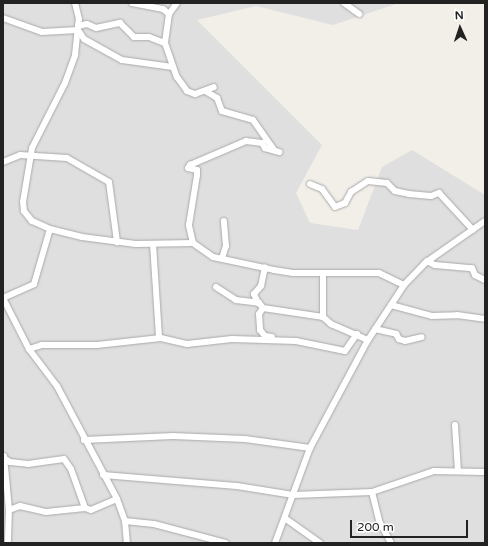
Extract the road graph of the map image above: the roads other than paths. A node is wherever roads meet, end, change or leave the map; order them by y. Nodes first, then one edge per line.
1 (75, 3) edge
2 (132, 3) edge
3 (177, 3) edge
4 (344, 3) edge
5 (169, 14) junction
6 (359, 14) dead end
7 (3, 18) edge
8 (78, 28) junction
9 (165, 43) junction
10 (173, 67) junction
11 (214, 87) dead end
12 (207, 92) junction
13 (31, 155) junction
14 (3, 162) edge
15 (310, 184) dead end
16 (224, 221) dead end
17 (485, 221) edge
18 (50, 229) junction
19 (473, 230) junction
20 (117, 242) junction
21 (193, 243) junction
22 (153, 244) junction
23 (222, 258) junction
24 (427, 261) junction
25 (265, 267) junction
26 (322, 274) junction
27 (485, 280) edge
28 (404, 285) junction
29 (216, 287) dead end
30 (3, 298) edge
31 (258, 303) junction
32 (391, 305) junction
33 (263, 308) junction
34 (323, 317) junction
35 (485, 319) edge
36 (375, 329) junction
37 (357, 334) junction
38 (422, 337) dead end
39 (159, 338) junction
40 (368, 340) junction
41 (296, 341) junction
42 (29, 349) junction
43 (455, 425) dead end
44 (84, 440) junction
45 (310, 448) junction
46 (4, 456) edge
47 (7, 464) junction
48 (458, 471) junction
49 (485, 472) edge
50 (103, 474) junction
51 (372, 492) junction
52 (293, 495) junction
53 (117, 499) junction
54 (84, 508) junction
55 (10, 510) junction
56 (286, 519) junction
57 (125, 521) junction
58 (8, 543) edge
59 (127, 543) edge
60 (226, 543) edge
61 (275, 543) edge
62 (320, 543) edge
63 (391, 543) edge

1 - 8 street
2 - 5 street
3 - 5 street
4 - 6 street
5 - 9 street
7 - 8 street
8 - 9 street
8 - 10 street
8 - 13 street
9 - 10 street
10 - 12 street
11 - 12 street
12 - 21 street
13 - 14 street
13 - 18 street
13 - 20 street
15 - 19 street
16 - 23 street
17 - 19 street
18 - 20 street
18 - 30 street
19 - 24 street
20 - 22 street
21 - 22 street
21 - 23 street
22 - 39 street
23 - 25 street
24 - 27 street
24 - 28 street
25 - 26 street
25 - 31 street
26 - 28 street
26 - 34 street
28 - 32 street
29 - 31 street
30 - 42 street
31 - 33 street
32 - 35 street
32 - 36 street
33 - 34 street
33 - 41 street
34 - 37 street
36 - 38 street
36 - 40 street
37 - 40 street
37 - 41 street
39 - 41 street
39 - 42 street
40 - 45 street
42 - 44 street
43 - 48 street
44 - 45 street
44 - 50 street
45 - 52 street
46 - 47 street
47 - 54 street
47 - 55 street
48 - 49 street
48 - 51 street
50 - 52 street
50 - 53 street
51 - 52 street
51 - 63 street
52 - 56 street
53 - 54 street
53 - 57 street
54 - 55 street
55 - 58 street
56 - 61 street
56 - 62 street
57 - 59 street
57 - 60 street

